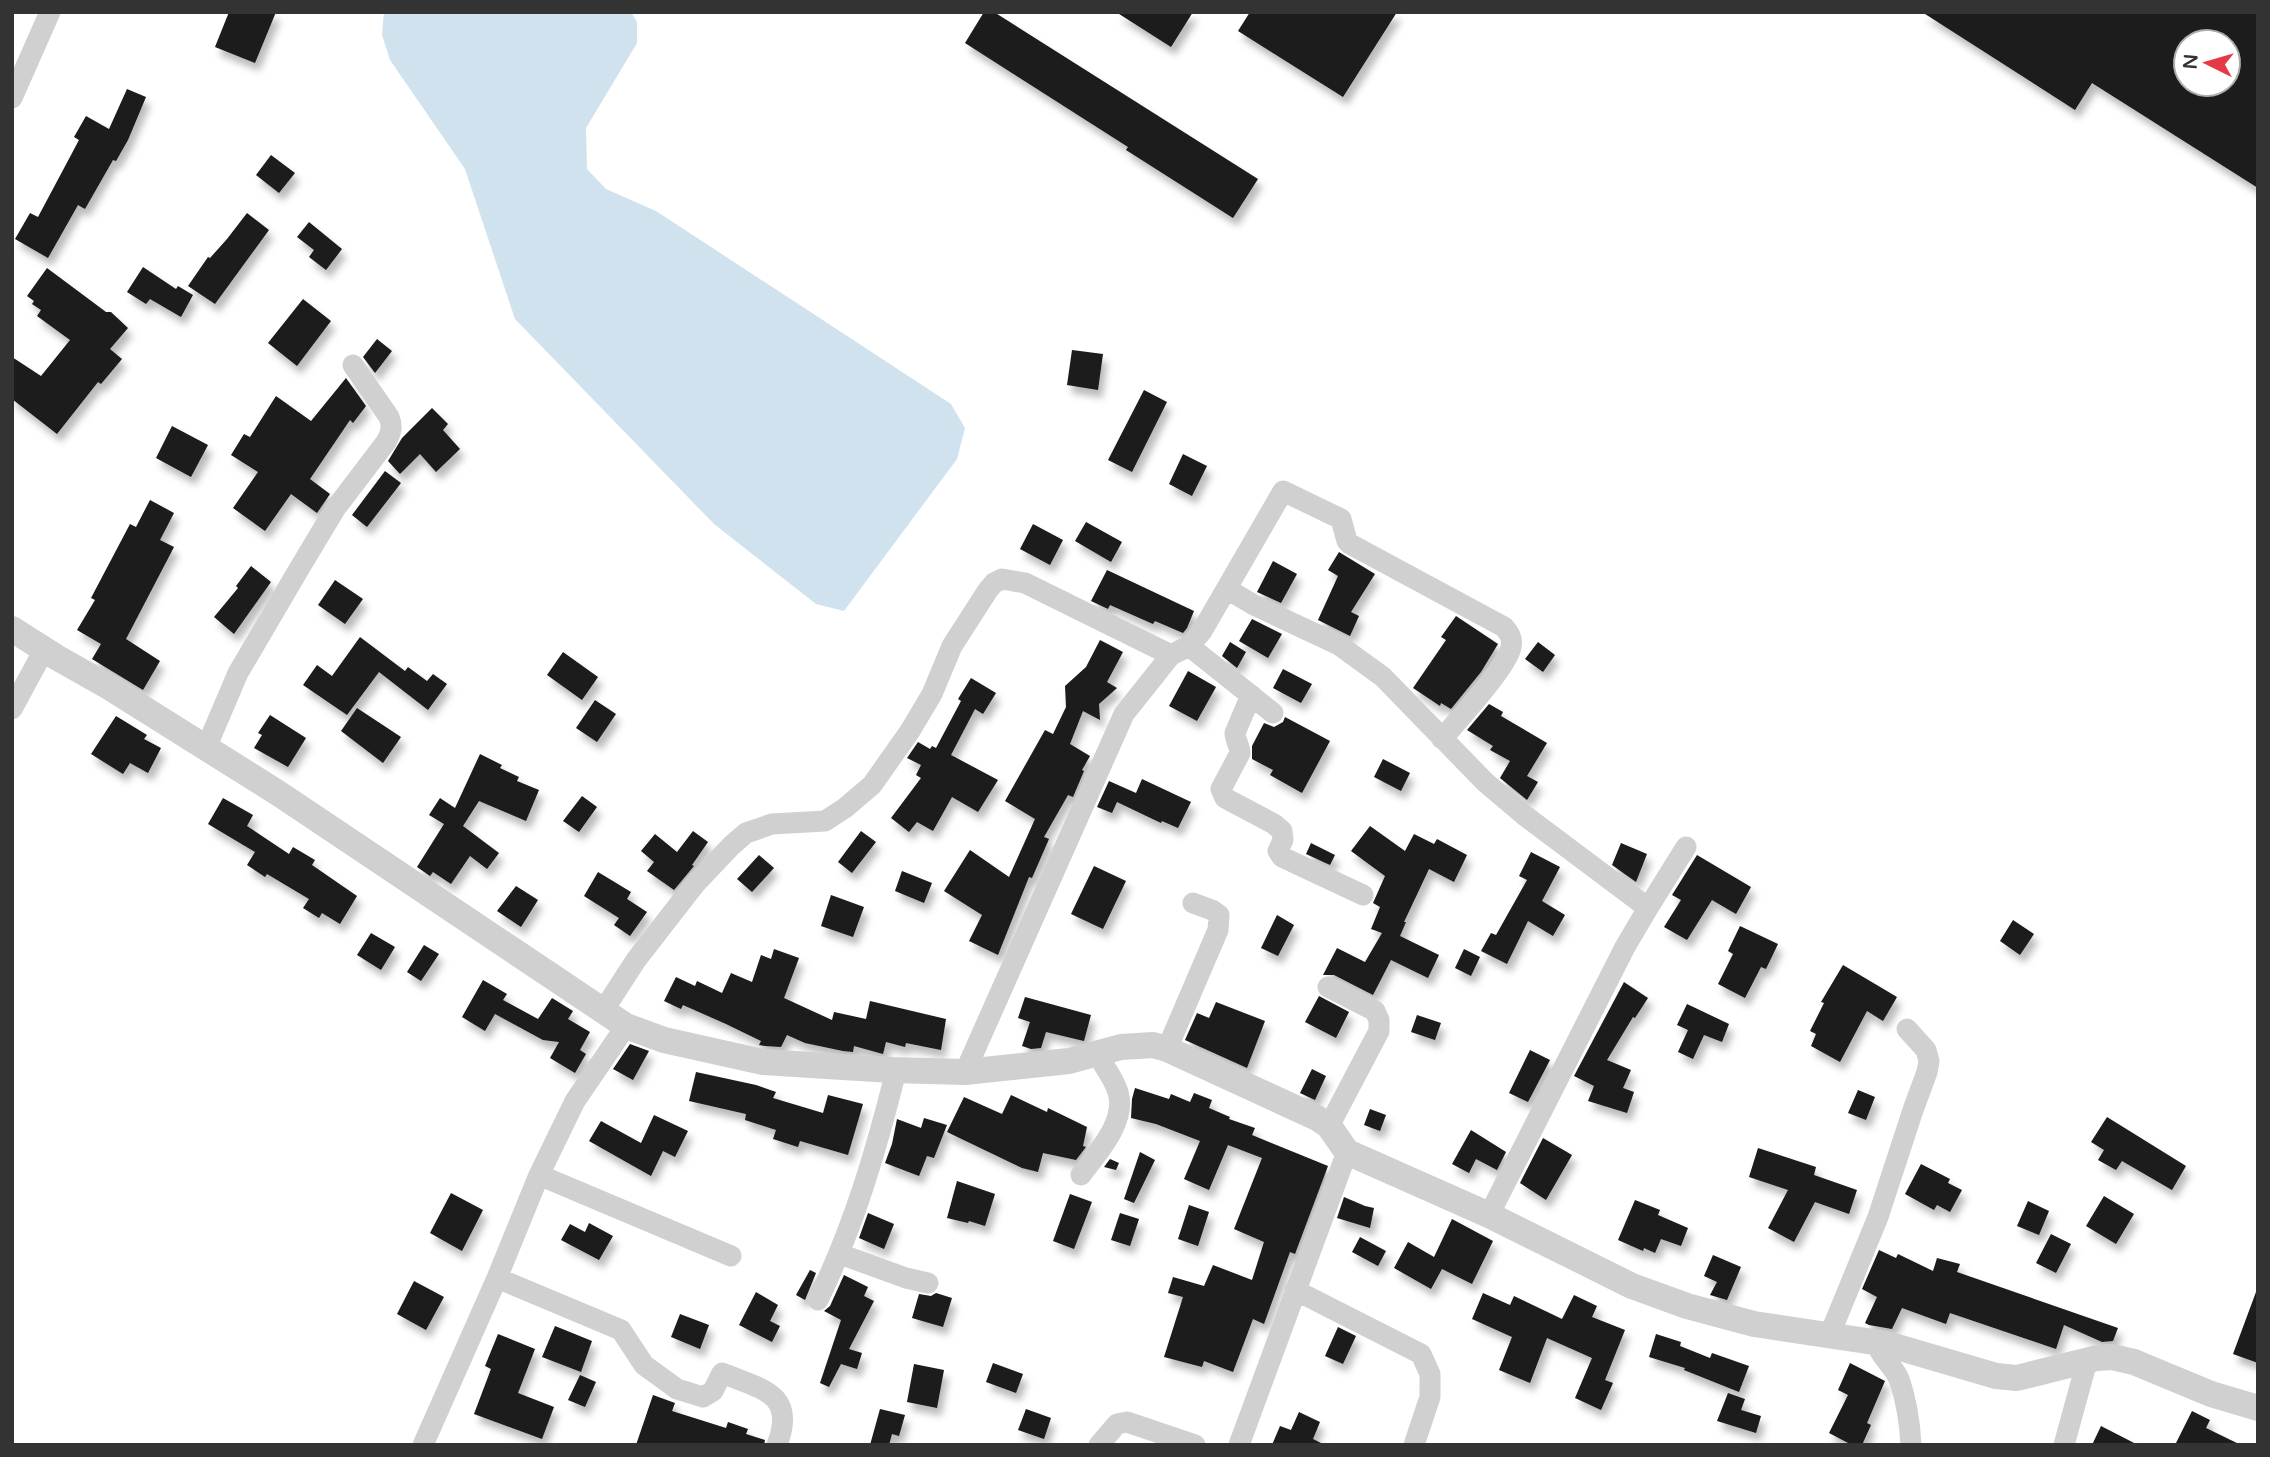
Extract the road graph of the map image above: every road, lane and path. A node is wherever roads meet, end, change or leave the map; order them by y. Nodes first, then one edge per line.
1 (50, 12) edge
2 (12, 97) edge
3 (353, 365) dead end
4 (1227, 589) junction
5 (12, 629) edge
6 (44, 650) junction
7 (1180, 650) junction
8 (1251, 695) junction
9 (12, 709) edge
10 (1273, 713) dead end
11 (1442, 739) junction
12 (206, 748) junction
13 (1686, 847) dead end
14 (1363, 895) dead end
15 (1193, 903) dead end
16 (1648, 908) junction
17 (1328, 987) dead end
18 (603, 1011) junction
19 (626, 1026) junction
20 (1907, 1029) dead end
21 (1167, 1049) junction
22 (1097, 1054) junction
23 (896, 1071) junction
24 (965, 1072) junction
25 (1329, 1126) junction
26 (1347, 1152) junction
27 (539, 1175) junction
28 (1081, 1175) dead end
29 (1489, 1216) junction
30 (839, 1254) junction
31 (731, 1256) dead end
32 (497, 1278) junction
33 (928, 1283) dead end
34 (1295, 1290) junction
35 (818, 1300) dead end
36 (1830, 1334) junction
37 (1876, 1342) junction
38 (2087, 1361) junction
39 (2258, 1408) edge
40 (423, 1445) edge
41 (777, 1445) edge
42 (1099, 1445) edge
43 (1195, 1445) edge
44 (1239, 1445) edge
45 (1414, 1445) edge
46 (1912, 1445) edge
47 (2064, 1445) edge

1 - 2 street
3 - 12 street
4 - 7 street
4 - 11 street
4 - 11 street
5 - 6 street
6 - 9 street
6 - 12 street
7 - 8 street
7 - 18 street
7 - 24 street
8 - 10 street
8 - 14 street
11 - 16 street
12 - 18 street
13 - 16 street
15 - 21 street
16 - 29 street
17 - 25 street
18 - 19 street
19 - 23 street
19 - 27 street
20 - 36 street
21 - 22 street
21 - 25 street
22 - 24 street
22 - 28 street
23 - 24 street
23 - 30 street
25 - 26 street
26 - 29 street
26 - 34 street
27 - 31 street
27 - 32 street
29 - 36 street
30 - 33 street
30 - 35 street
32 - 40 street
32 - 41 street
34 - 44 street
34 - 45 street
36 - 37 street
37 - 38 street
37 - 46 street
38 - 39 street
38 - 47 street
42 - 43 street

